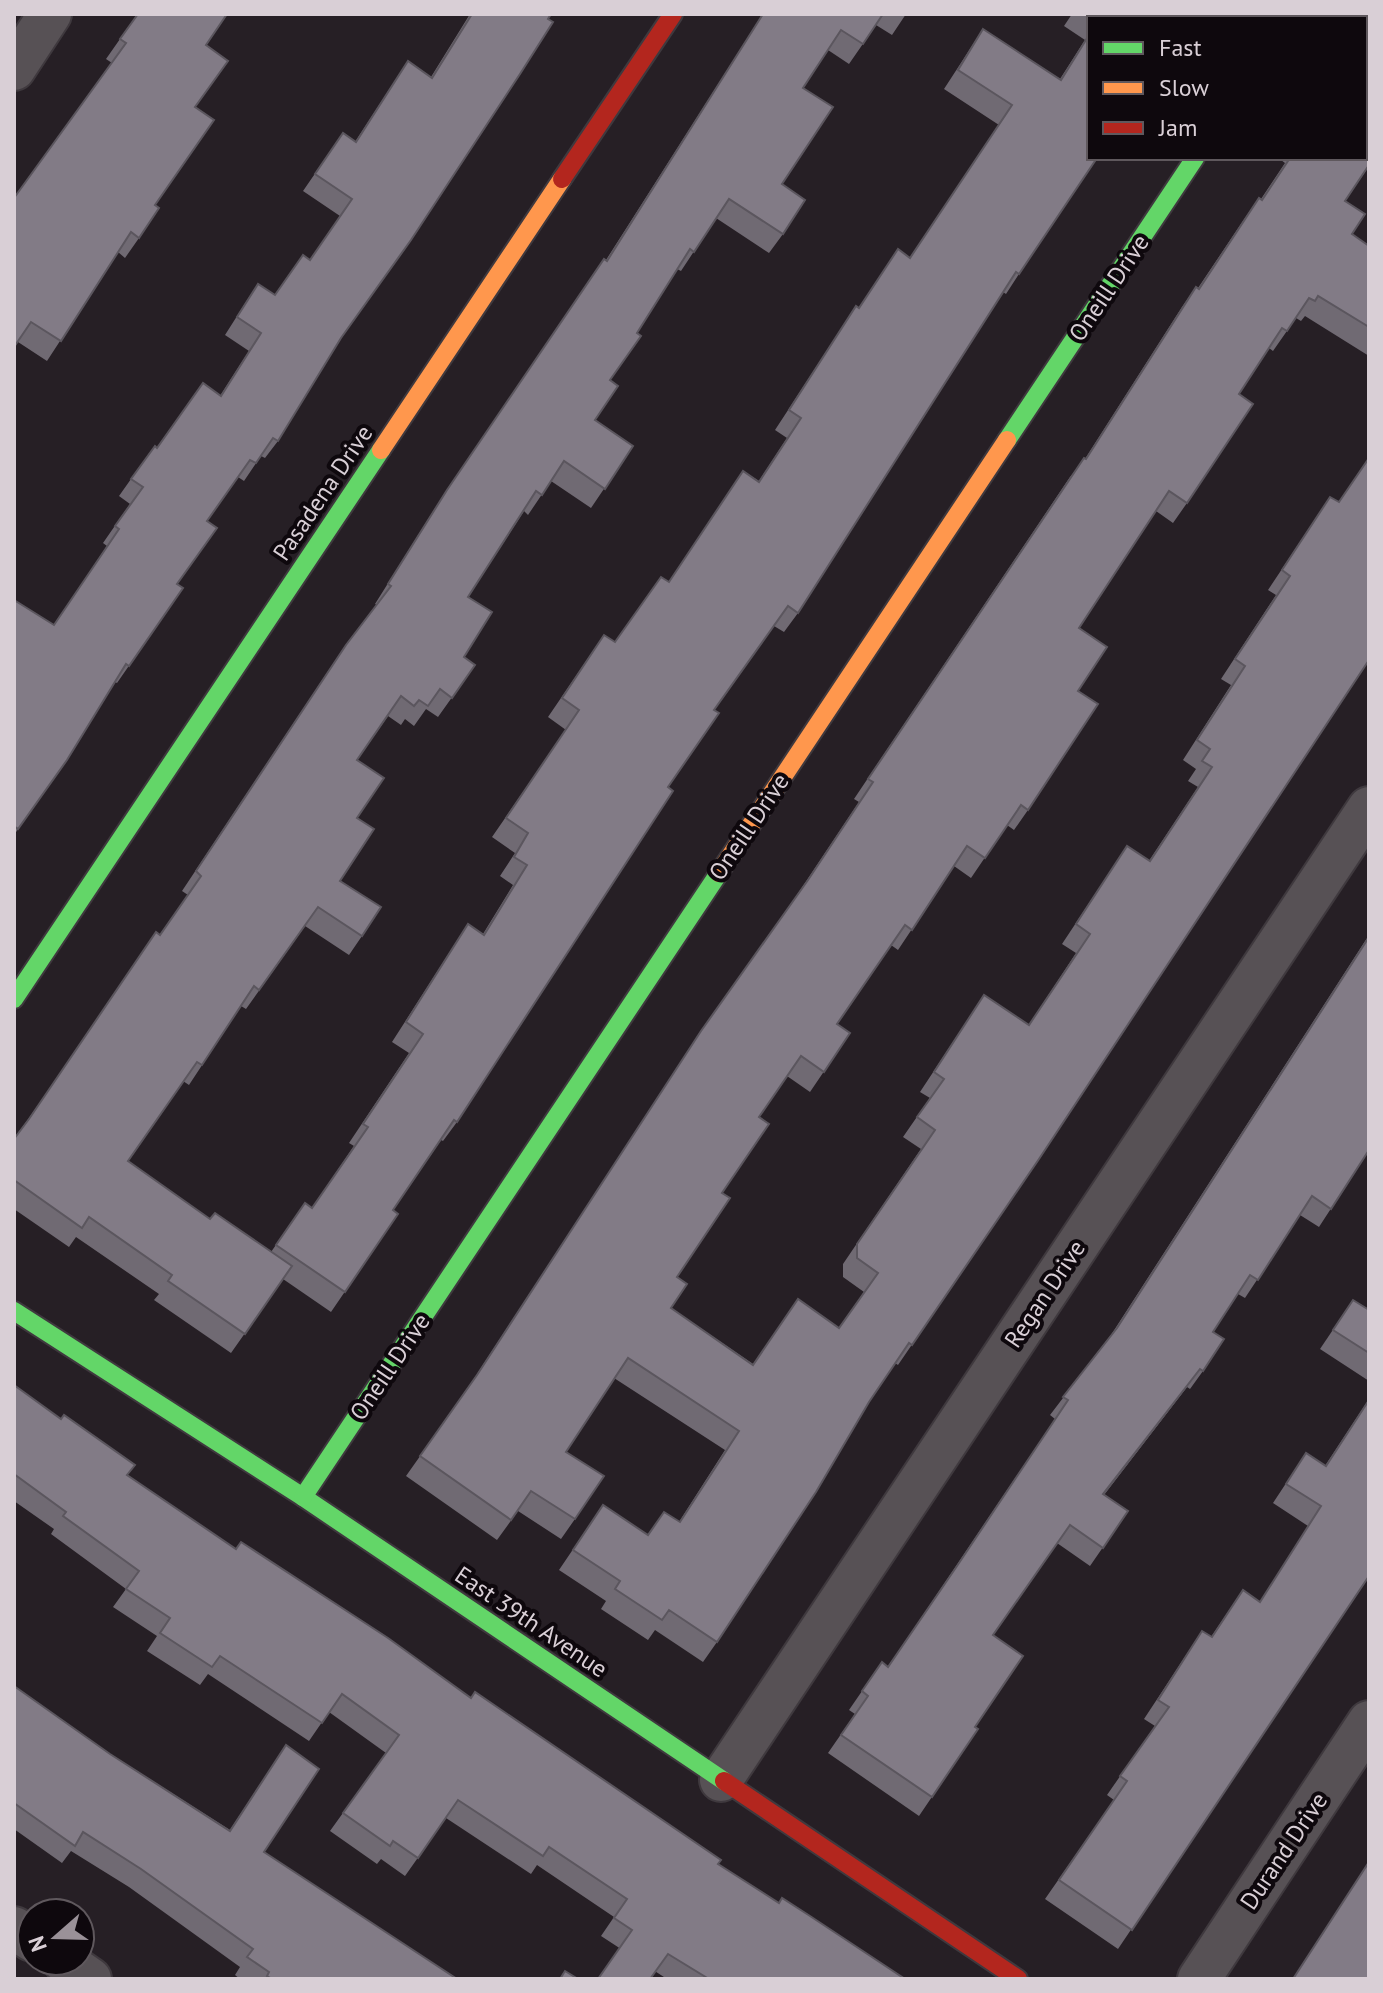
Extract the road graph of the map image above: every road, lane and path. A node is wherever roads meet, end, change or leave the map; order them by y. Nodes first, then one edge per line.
1 (50, 14) edge
2 (673, 14) edge
3 (14, 69) edge
4 (1194, 160) edge
5 (1369, 808) edge
6 (14, 999) edge
7 (14, 1311) edge
8 (303, 1497) junction
9 (1369, 1722) edge
10 (721, 1780) junction
11 (1018, 1979) edge
12 (1199, 1979) edge

1 - 3 street
2 - 6 street, Pasadena Drive
4 - 8 street, Oneill Drive
5 - 10 street, Regan Drive
7 - 8 street, East 39th Avenue
8 - 10 street, East 39th Avenue
9 - 12 street, Durand Drive
10 - 11 street, East 39th Avenue

